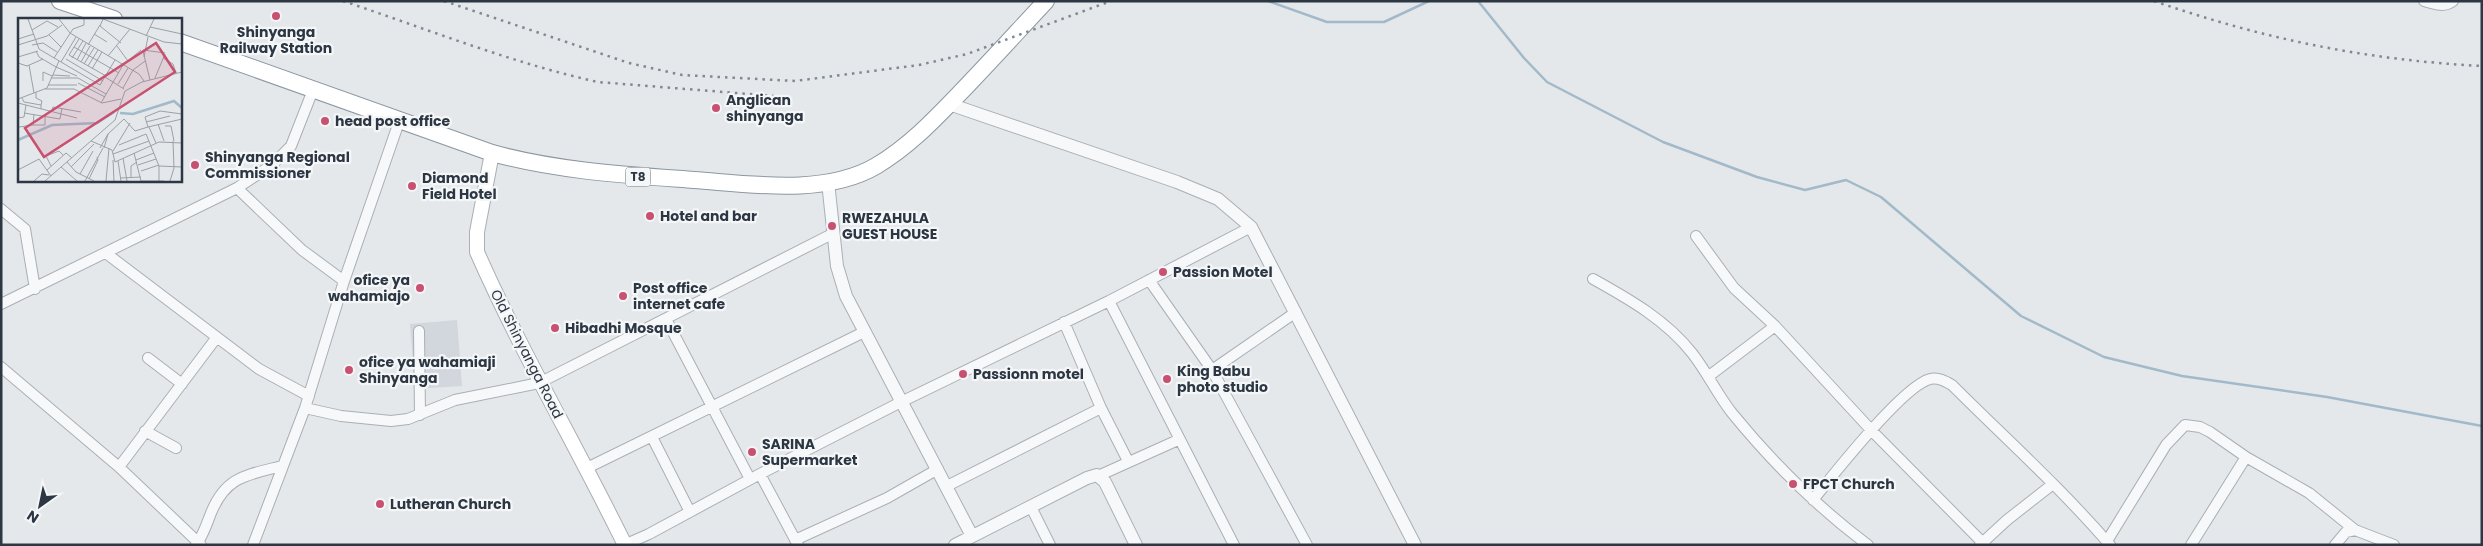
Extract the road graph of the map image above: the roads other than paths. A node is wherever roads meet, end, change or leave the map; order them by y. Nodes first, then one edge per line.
1 (60, 1) edge
2 (1046, 1) edge
3 (2424, 1) edge
4 (2453, 1) edge
5 (111, 18) edge
6 (181, 42) edge
7 (314, 90) junction
8 (949, 104) junction
9 (400, 119) junction
10 (492, 152) junction
11 (828, 182) junction
12 (237, 188) junction
13 (1, 209) edge
14 (1251, 227) junction
15 (832, 234) junction
16 (1696, 236) dead end
17 (107, 254) junction
18 (1592, 279) dead end
19 (1149, 280) junction
20 (344, 281) junction
21 (35, 289) junction
22 (1109, 301) junction
23 (1, 304) edge
24 (1296, 312) junction
25 (666, 318) junction
26 (1064, 322) junction
27 (1775, 326) junction
28 (419, 331) dead end
29 (864, 332) junction
30 (217, 337) junction
31 (148, 358) dead end
32 (1, 367) edge
33 (1212, 370) junction
34 (1709, 376) junction
35 (540, 383) junction
36 (182, 384) junction
37 (309, 396) junction
38 (901, 402) junction
39 (305, 408) junction
40 (712, 408) junction
41 (1101, 408) junction
42 (420, 414) junction
43 (146, 431) junction
44 (1872, 431) junction
45 (652, 437) junction
46 (1178, 440) junction
47 (176, 448) dead end
48 (2246, 457) junction
49 (1128, 461) junction
50 (282, 466) junction
51 (119, 467) junction
52 (587, 468) junction
53 (938, 469) junction
54 (755, 476) junction
55 (1098, 476) junction
56 (2053, 484) junction
57 (947, 486) junction
58 (1813, 500) junction
59 (1031, 507) junction
60 (690, 512) junction
61 (2355, 530) junction
62 (972, 536) junction
63 (797, 543) edge
64 (2109, 543) edge
65 (199, 544) edge
66 (957, 544) edge
67 (1982, 544) edge
68 (253, 545) edge
69 (625, 545) edge
70 (1050, 545) edge
71 (1136, 545) edge
72 (1234, 545) edge
73 (1307, 545) edge
74 (1415, 545) edge
75 (1868, 545) edge
76 (2191, 545) edge
77 (2335, 545) edge
78 (2394, 545) edge

1 - 5 highway
2 - 8 highway, T8
3 - 4 street
6 - 7 highway, T8
7 - 9 highway, T8
7 - 12 street
8 - 11 highway, T8
8 - 14 street
9 - 10 highway, T8
9 - 20 street
10 - 11 highway, T8
10 - 35 main road, Old Shinyanga Road
11 - 15 street
12 - 17 street
12 - 20 street
13 - 21 street
14 - 19 street
14 - 24 street
15 - 25 street
15 - 29 street
16 - 27 street
17 - 21 street
17 - 30 street
18 - 34 street
19 - 22 street
19 - 33 street
20 - 37 street
21 - 23 street
22 - 26 street
22 - 46 street
24 - 33 street
24 - 74 street
25 - 35 street
25 - 40 street
26 - 38 street
26 - 41 street
27 - 34 street
27 - 44 street
28 - 42 street
29 - 38 street
29 - 40 street
30 - 36 street
30 - 37 street
31 - 36 street
32 - 51 street
33 - 73 street
34 - 58 street
35 - 42 street
35 - 52 main road, Old Shinyanga Road
36 - 43 street
37 - 39 street
38 - 53 street
38 - 54 street
39 - 42 street
39 - 50 street
40 - 45 street
40 - 54 street
41 - 49 street
41 - 57 street
43 - 47 street
43 - 51 street
44 - 56 street
44 - 58 street
44 - 67 street
45 - 52 street
45 - 60 street
46 - 49 street
46 - 72 street
48 - 61 street
48 - 64 street
48 - 76 street
49 - 55 street
50 - 65 street
50 - 68 street
51 - 65 street
52 - 69 main road, Old Shinyanga Road
53 - 57 street
53 - 63 street
54 - 60 street
54 - 63 street
55 - 59 street
55 - 71 street
56 - 64 street
56 - 67 street
57 - 62 street
58 - 75 street
59 - 62 street
59 - 70 street
60 - 69 street
61 - 77 street
61 - 78 street
62 - 66 street

